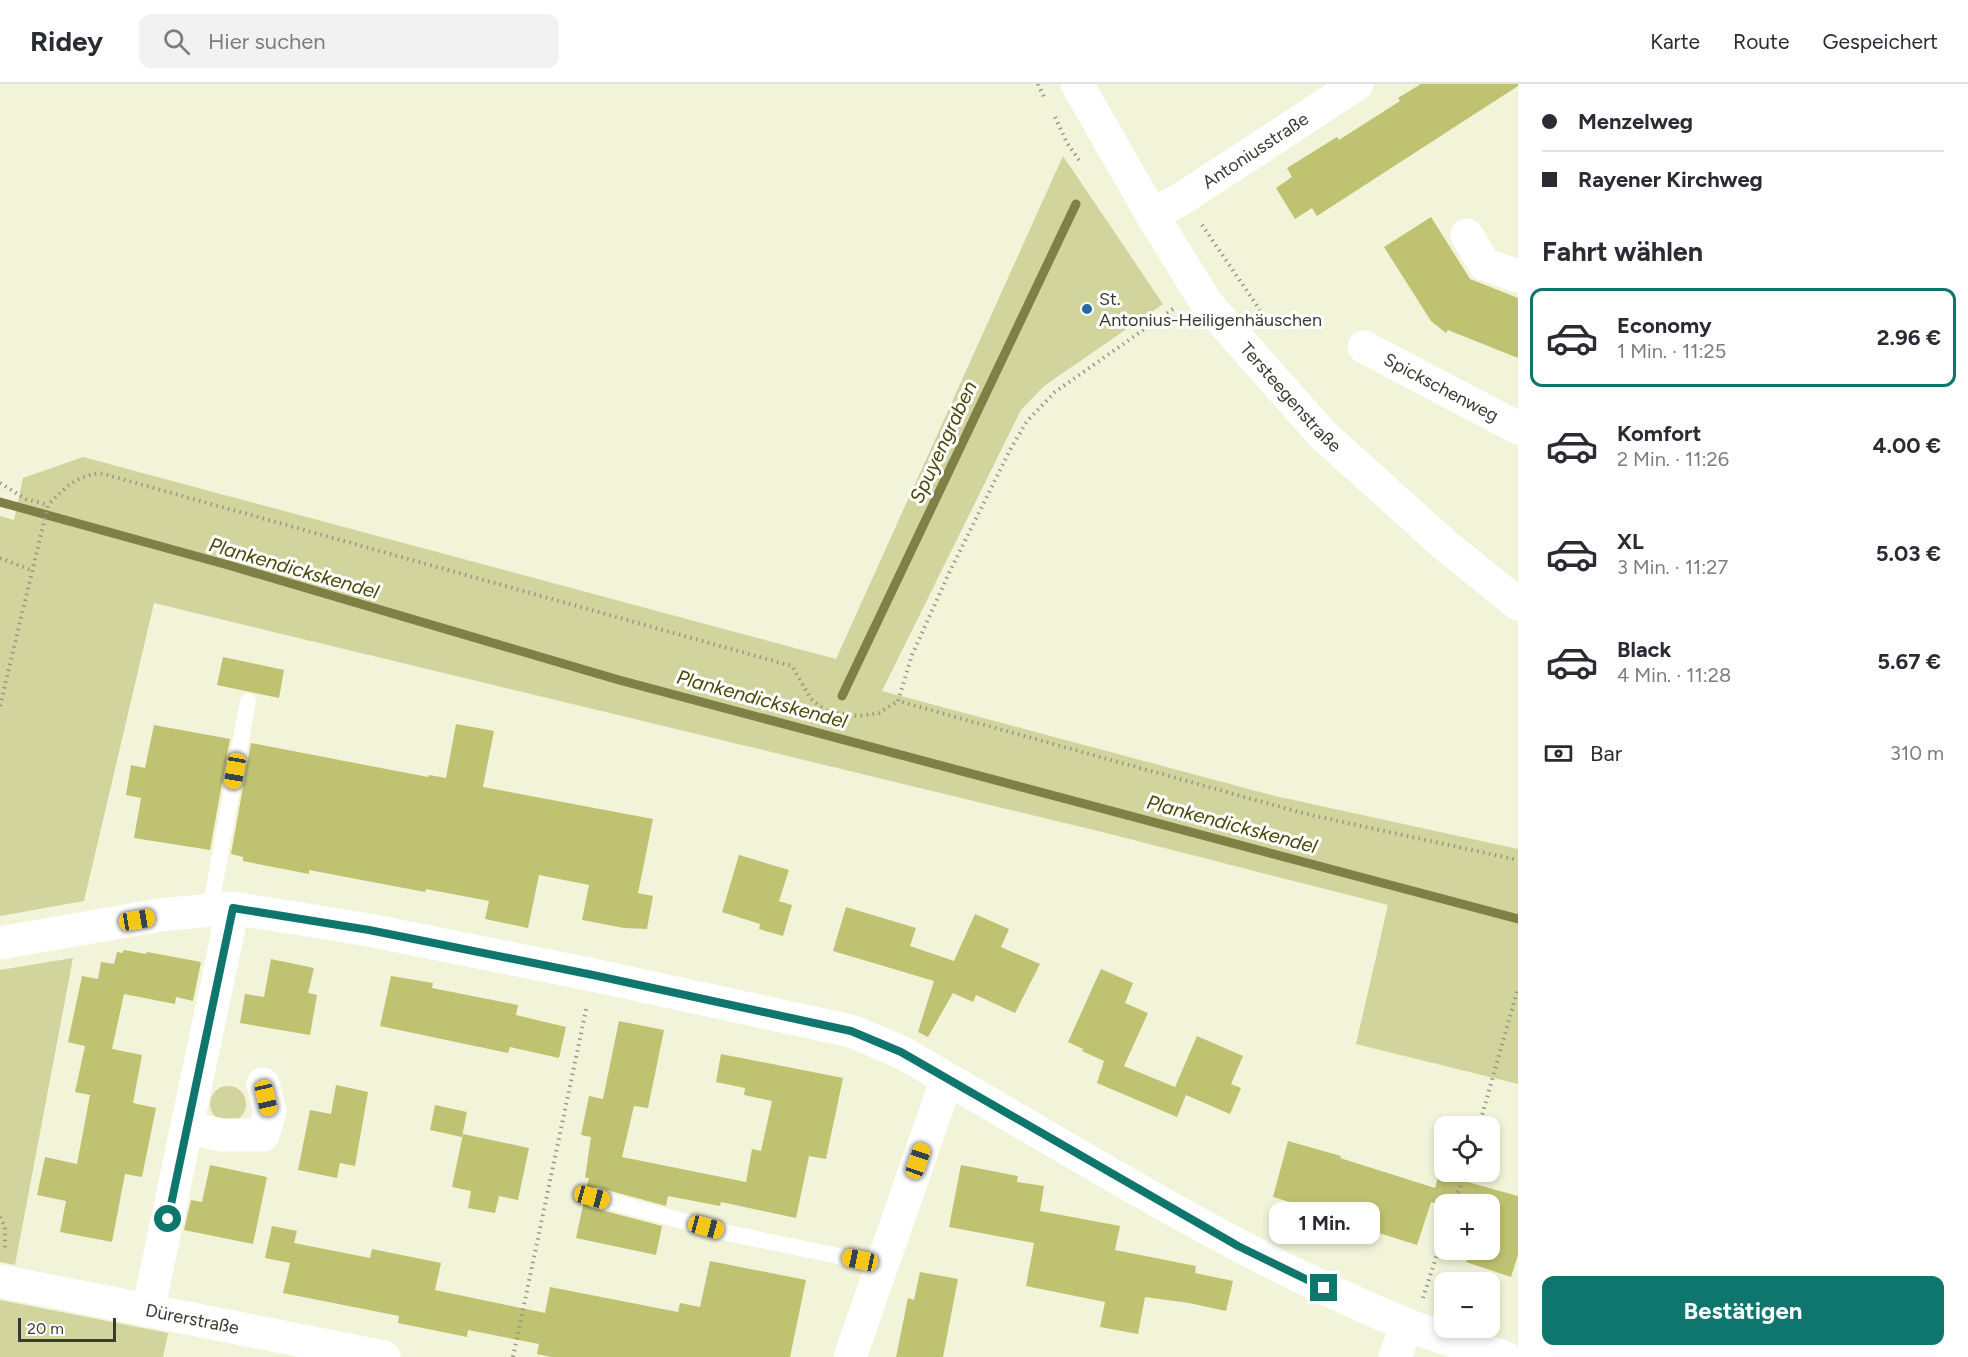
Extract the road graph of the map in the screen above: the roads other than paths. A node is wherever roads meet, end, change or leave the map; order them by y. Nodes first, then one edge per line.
1 (1077, 84) edge
2 (1358, 84) edge
3 (1152, 215) junction
4 (1467, 235) dead end
5 (1518, 276) edge
6 (1364, 347) dead end
7 (1518, 428) edge
8 (1518, 604) edge
9 (248, 701) dead end
10 (221, 909) junction
11 (0, 943) edge
12 (947, 1079) junction
13 (263, 1084) dead end
14 (187, 1128) junction
15 (592, 1197) dead end
16 (882, 1265) junction
17 (0, 1281) edge
18 (148, 1311) junction
19 (1411, 1326) junction
20 (384, 1357) edge
21 (850, 1357) edge
22 (1395, 1357) edge
23 (1504, 1357) edge

1 - 3 street, Tersteegenstraße
2 - 3 street, Antoniusstraße
3 - 8 street, Tersteegenstraße
4 - 5 street
6 - 7 street, Spickschenweg
9 - 10 lane
10 - 11 street
10 - 12 street
10 - 14 street
12 - 16 street
12 - 19 street
13 - 14 street
14 - 18 street
15 - 16 lane
16 - 21 street
17 - 18 street, Dürerstraße
18 - 20 street, Dürerstraße
19 - 22 street
19 - 23 street

